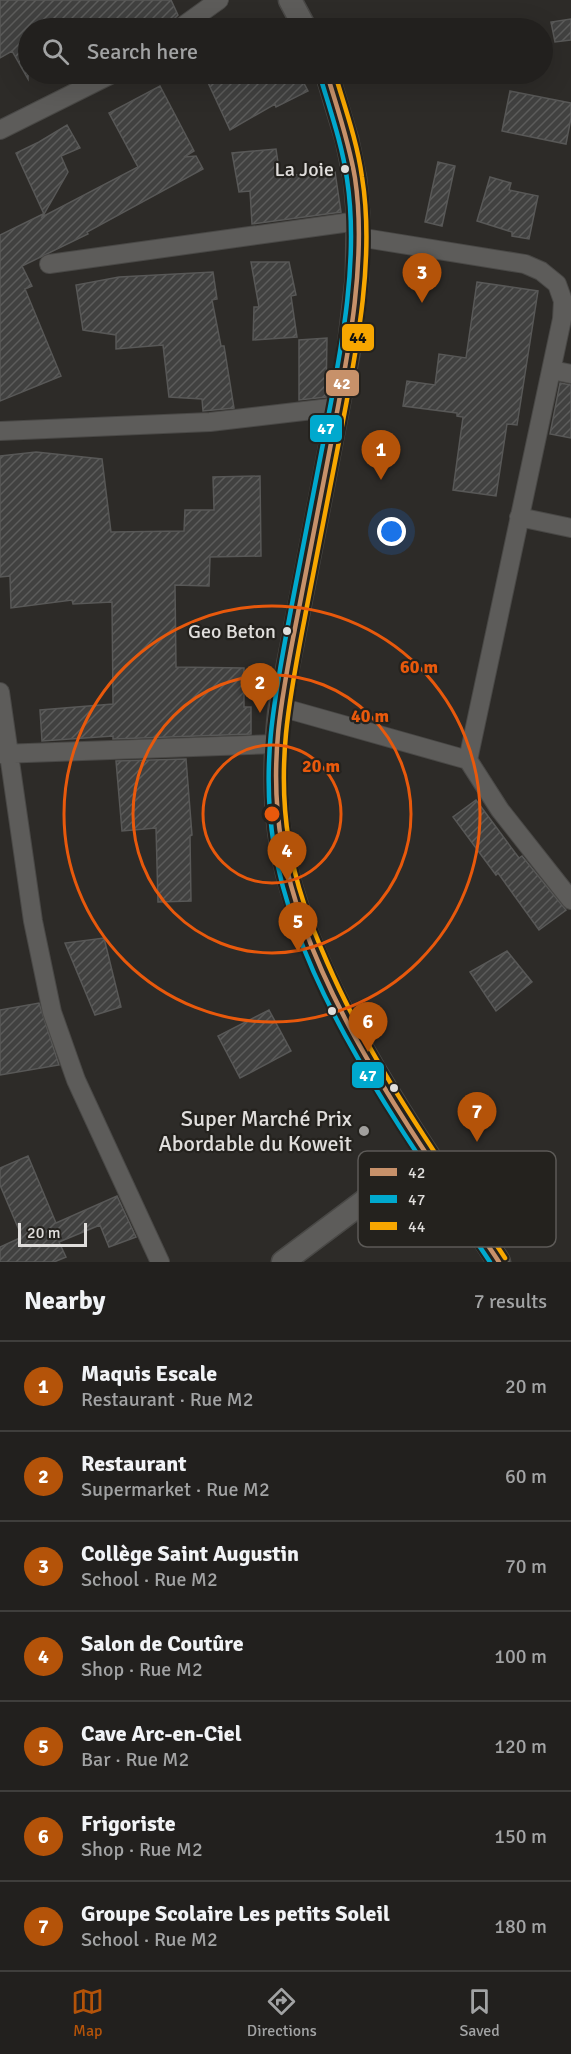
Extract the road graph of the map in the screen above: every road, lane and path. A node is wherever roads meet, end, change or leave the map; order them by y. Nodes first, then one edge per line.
1 (219, 0) edge
2 (290, 0) edge
3 (194, 18) edge
4 (300, 18) edge
5 (92, 84) edge
6 (330, 84) edge
7 (0, 130) edge
8 (358, 229) junction
9 (49, 264) dead end
10 (552, 370) junction
11 (571, 374) edge
12 (338, 407) junction
13 (0, 430) edge
14 (519, 517) junction
15 (571, 528) edge
16 (0, 692) edge
17 (280, 707) junction
18 (276, 744) junction
19 (4, 754) edge
20 (468, 760) junction
21 (571, 897) edge
22 (425, 1151) edge
23 (358, 1206) edge
24 (489, 1247) edge
25 (160, 1262) edge
26 (283, 1262) edge
27 (499, 1262) edge

1 - 3 street
2 - 4 street
5 - 7 street
6 - 8 street
8 - 9 street
8 - 10 street
8 - 12 street
10 - 11 street
10 - 14 street
12 - 13 street
12 - 17 street
14 - 15 street
14 - 20 street
16 - 19 street
17 - 18 street
17 - 20 street
18 - 19 street
18 - 22 street
19 - 25 street
20 - 21 street
23 - 26 street
24 - 27 street

